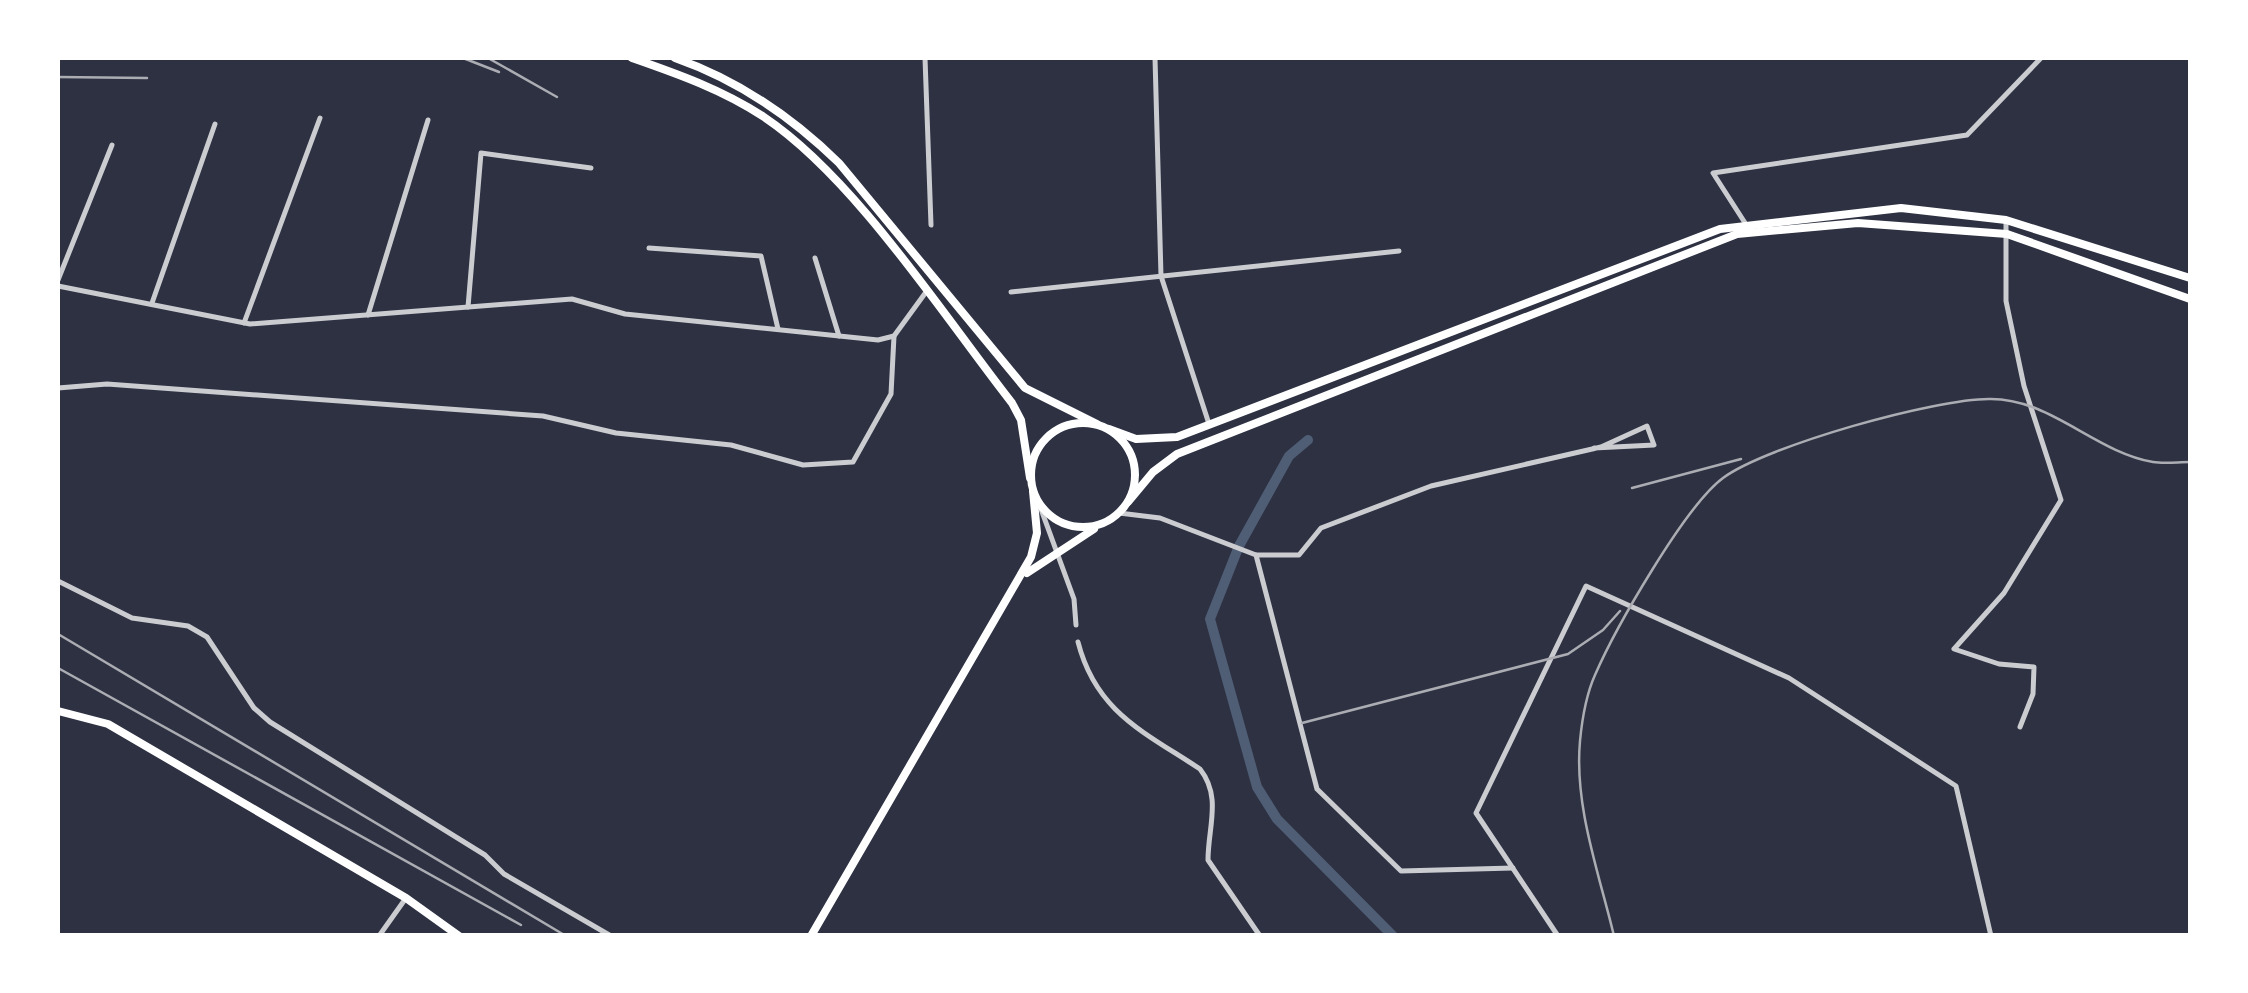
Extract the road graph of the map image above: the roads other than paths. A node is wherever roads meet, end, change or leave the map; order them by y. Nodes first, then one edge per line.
1 (632, 58) edge
2 (675, 58) edge
3 (926, 58) edge
4 (1156, 58) edge
5 (2041, 58) edge
6 (320, 118) dead end
7 (428, 120) dead end
8 (216, 124) dead end
9 (112, 145) dead end
10 (591, 168) dead end
11 (2006, 220) junction
12 (931, 225) dead end
13 (1747, 226) junction
14 (2006, 234) junction
15 (649, 248) dead end
16 (1400, 251) dead end
17 (815, 258) dead end
18 (1161, 276) junction
19 (2190, 278) edge
20 (58, 283) edge
21 (926, 292) junction
22 (1011, 292) dead end
23 (2190, 299) edge
24 (152, 303) junction
25 (468, 307) junction
26 (368, 314) junction
27 (244, 323) junction
28 (778, 329) junction
29 (840, 336) junction
30 (894, 336) junction
31 (1002, 364) junction
32 (990, 374) junction
33 (58, 388) edge
34 (1097, 424) junction
35 (1210, 424) junction
36 (1109, 429) junction
37 (1594, 448) junction
38 (1030, 478) junction
39 (1033, 491) junction
40 (1038, 500) junction
41 (1128, 502) junction
42 (1119, 513) junction
43 (1106, 522) junction
44 (1058, 551) junction
45 (1256, 556) junction
46 (58, 581) edge
47 (1017, 584) junction
48 (1076, 626) dead end
49 (1078, 642) dead end
50 (58, 711) edge
51 (2020, 727) dead end
52 (1513, 868) junction
53 (406, 898) junction
54 (379, 936) edge
55 (459, 936) edge
56 (611, 936) edge
57 (811, 936) edge
58 (1260, 936) edge
59 (1558, 936) edge
60 (1991, 936) edge

1 - 21 main road
2 - 31 main road
3 - 12 street
4 - 18 street
5 - 13 street
6 - 27 street
7 - 26 street
8 - 24 street
9 - 20 street
10 - 25 street
11 - 13 main road
11 - 14 street
11 - 19 main road
13 - 35 main road
14 - 23 main road
14 - 41 main road
14 - 51 street
15 - 28 street
16 - 18 street
17 - 29 street
18 - 22 street
18 - 35 street
20 - 24 street
21 - 30 street
21 - 32 main road
24 - 27 street
25 - 26 street
25 - 28 street
26 - 27 street
28 - 29 street
29 - 30 street
30 - 33 street
31 - 32 main road
31 - 34 main road
32 - 38 main road
34 - 36 main road
34 - 38 main road
35 - 36 main road
36 - 41 main road
37 - 37 street
37 - 45 street
38 - 39 main road
39 - 40 main road
39 - 47 main road
40 - 43 main road
40 - 44 street
41 - 42 main road
42 - 43 main road
42 - 45 street
43 - 44 main road
44 - 47 main road
44 - 48 street
45 - 52 street
46 - 56 street
47 - 57 main road
49 - 58 street
50 - 53 main road
52 - 59 street
52 - 60 street
53 - 54 street
53 - 55 main road

